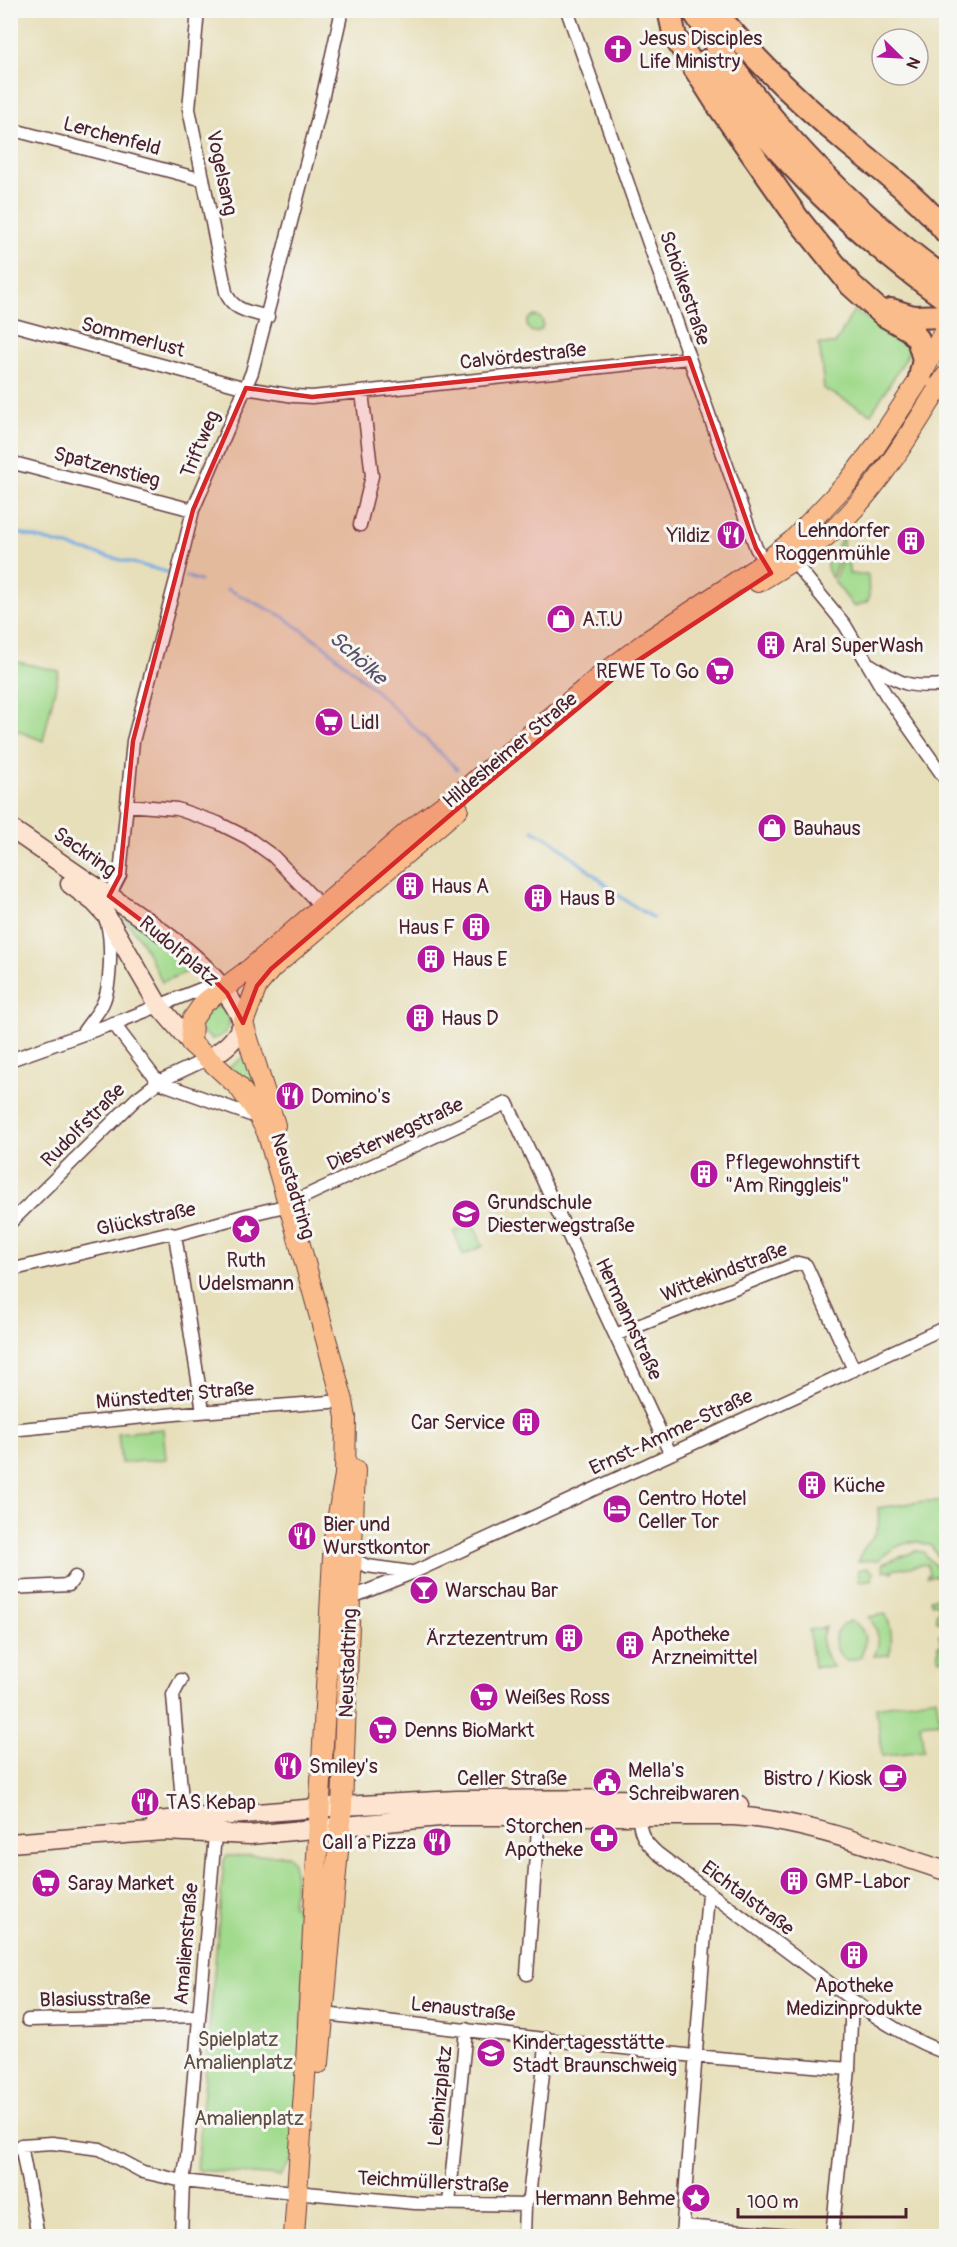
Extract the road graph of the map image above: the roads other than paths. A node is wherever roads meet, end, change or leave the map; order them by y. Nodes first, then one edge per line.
1 (198, 10) edge
2 (342, 10) edge
3 (670, 10) edge
4 (693, 10) edge
5 (714, 10) edge
6 (568, 13) dead end
7 (10, 129) edge
8 (203, 177) junction
9 (924, 206) junction
10 (946, 219) edge
11 (946, 232) edge
12 (917, 266) junction
13 (946, 279) edge
14 (863, 295) junction
15 (946, 299) edge
16 (268, 316) junction
17 (946, 316) edge
18 (10, 324) edge
19 (946, 328) edge
20 (946, 343) edge
21 (689, 358) junction
22 (938, 376) edge
23 (246, 388) junction
24 (362, 392) junction
25 (10, 462) edge
26 (193, 510) junction
27 (360, 525) dead end
28 (788, 555) junction
29 (768, 568) junction
30 (868, 662) junction
31 (946, 685) edge
32 (946, 780) edge
33 (126, 805) junction
34 (10, 828) edge
35 (10, 842) edge
36 (104, 901) junction
37 (322, 907) junction
38 (134, 913) joint
39 (251, 968) joint
40 (224, 989) junction
41 (159, 1006) junction
42 (113, 1023) junction
43 (243, 1023) junction
44 (82, 1034) junction
45 (190, 1043) junction
46 (207, 1059) junction
47 (10, 1060) edge
48 (158, 1082) junction
49 (507, 1103) joint
50 (263, 1110) junction
51 (294, 1202) junction
52 (10, 1223) edge
53 (175, 1235) junction
54 (10, 1270) edge
55 (946, 1327) edge
56 (615, 1335) junction
57 (854, 1370) junction
58 (343, 1401) junction
59 (203, 1411) junction
60 (10, 1430) edge
61 (670, 1453) junction
62 (351, 1558) junction
63 (412, 1572) junction
64 (332, 1574) junction
65 (75, 1577) dead end
66 (10, 1588) edge
67 (350, 1598) junction
68 (181, 1680) dead end
69 (342, 1806) junction
70 (320, 1808) junction
71 (558, 1808) junction
72 (639, 1808) junction
73 (251, 1814) junction
74 (539, 1815) junction
75 (187, 1823) junction
76 (340, 1827) junction
77 (318, 1830) junction
78 (10, 1832) edge
79 (215, 1835) junction
80 (10, 1843) edge
81 (946, 1860) edge
82 (946, 1871) edge
83 (708, 1893) junction
84 (527, 1974) dead end
85 (852, 2000) junction
86 (324, 2013) junction
87 (199, 2016) junction
88 (28, 2020) dead end
89 (466, 2029) junction
90 (547, 2038) junction
91 (946, 2053) edge
92 (694, 2056) junction
93 (849, 2069) junction
94 (183, 2181) junction
95 (303, 2193) junction
96 (449, 2204) junction
97 (525, 2205) junction
98 (683, 2231) edge
99 (38, 2236) edge
100 (181, 2236) edge
101 (294, 2236) edge
102 (304, 2236) edge
103 (524, 2236) edge
104 (803, 2236) edge
105 (832, 2236) edge

1 - 8 street, Vogelsang
2 - 16 street, Triftweg
3 - 12 highway
3 - 14 highway
4 - 12 highway
5 - 9 highway
6 - 21 street, Schölkestraße
7 - 8 street, Lerchenfeld
8 - 16 street, Vogelsang
9 - 10 highway
9 - 11 highway
12 - 13 highway
12 - 15 highway
14 - 17 highway
14 - 22 highway
16 - 23 street, Triftweg
18 - 23 street, Sommerlust
19 - 22 main road
20 - 22 main road
21 - 24 street, Calvördestraße
21 - 29 street, Schölkestraße
22 - 28 main road, Hildesheimer Straße
23 - 24 street, Calvördestraße
23 - 26 street, Triftweg
24 - 27 street
25 - 26 street, Spatzenstieg
26 - 33 street, Triftweg
28 - 29 main road, Hildesheimer Straße
28 - 30 street
29 - 37 main road, Hildesheimer Straße
29 - 43 main road, Hildesheimer Straße
30 - 31 street
30 - 32 street
33 - 36 street, Triftweg
33 - 37 street
34 - 36 main road, Sackring
35 - 36 main road, Sackring
36 - 38 main road, Sackring
36 - 41 main road, Rudolfplatz
36 - 44 street, Rudolfplatz
37 - 39 main road, Hildesheimer Straße
38 - 40 main road, Rudolfplatz
39 - 40 main road, Rudolfplatz
40 - 41 street, Rudolfplatz
40 - 43 main road, Rudolfplatz
40 - 45 main road, Rudolfplatz
41 - 42 street
41 - 45 main road, Rudolfplatz
42 - 44 street
42 - 48 street
43 - 46 main road
43 - 50 main road, Rudolfplatz
44 - 47 street
45 - 46 main road, Rudolfplatz
46 - 48 street
46 - 50 main road, Rudolfplatz
48 - 50 street
48 - 52 street, Rudolfstraße
49 - 51 street, Diesterwegstraße
49 - 56 street, Hermannstraße
50 - 51 main road, Neustadtring
51 - 53 street, Glückstraße
51 - 58 main road, Neustadtring
51 - 62 main road, Neustadtring
53 - 54 street, Glückstraße
53 - 59 street
55 - 57 street, Ernst-Amme-Straße
56 - 57 street, Wittekindstraße
56 - 61 street, Hermannstraße
57 - 61 street, Ernst-Amme-Straße
58 - 59 street, Münstedter Straße
58 - 64 main road, Neustadtring
59 - 60 street, Münstedter Straße
61 - 63 street, Ernst-Amme-Straße
62 - 63 street
62 - 67 main road, Neustadtring
63 - 67 street, Ernst-Amme-Straße
64 - 67 street
64 - 70 main road, Neustadtring
65 - 66 street
67 - 69 main road, Neustadtring
68 - 75 street
69 - 70 main road, Celler Straße
69 - 71 main road, Celler Straße
69 - 76 main road, Neustadtring
70 - 73 main road, Celler Straße
70 - 77 main road, Neustadtring
71 - 72 main road, Celler Straße
71 - 74 main road, Celler Straße
72 - 81 main road, Celler Straße
72 - 82 main road, Celler Straße
72 - 83 street, Eichtalstraße
73 - 75 main road, Celler Straße
73 - 79 main road, Celler Straße
74 - 76 main road, Celler Straße
74 - 84 street, Celler Straße
75 - 78 main road, Celler Straße
75 - 79 main road
75 - 80 main road, Celler Straße
76 - 77 main road, Celler Straße
76 - 86 main road, Neustadtring
77 - 79 main road, Celler Straße
77 - 95 main road, Neustadtring
79 - 87 street, Amalienstraße
83 - 85 street, Eichtalstraße
83 - 92 street
85 - 91 street, Eichtalstraße
85 - 93 street
86 - 89 street, Lenaustraße
86 - 95 main road, Neustadtring
87 - 88 street, Blasiusstraße
87 - 94 street, Amalienstraße
89 - 90 street, Lenaustraße
89 - 96 street, Leibnizplatz
90 - 92 street, Lenaustraße
90 - 97 street
92 - 93 street, Lenaustraße
92 - 98 street
93 - 105 street
94 - 95 street
94 - 99 street
94 - 100 street, Amalienstraße
95 - 96 street, Teichmüllerstraße
95 - 101 main road, Neustadtring
95 - 102 main road, Neustadtring
96 - 97 street, Teichmüllerstraße
97 - 103 street, Teichmüllerstraße
98 - 104 street

